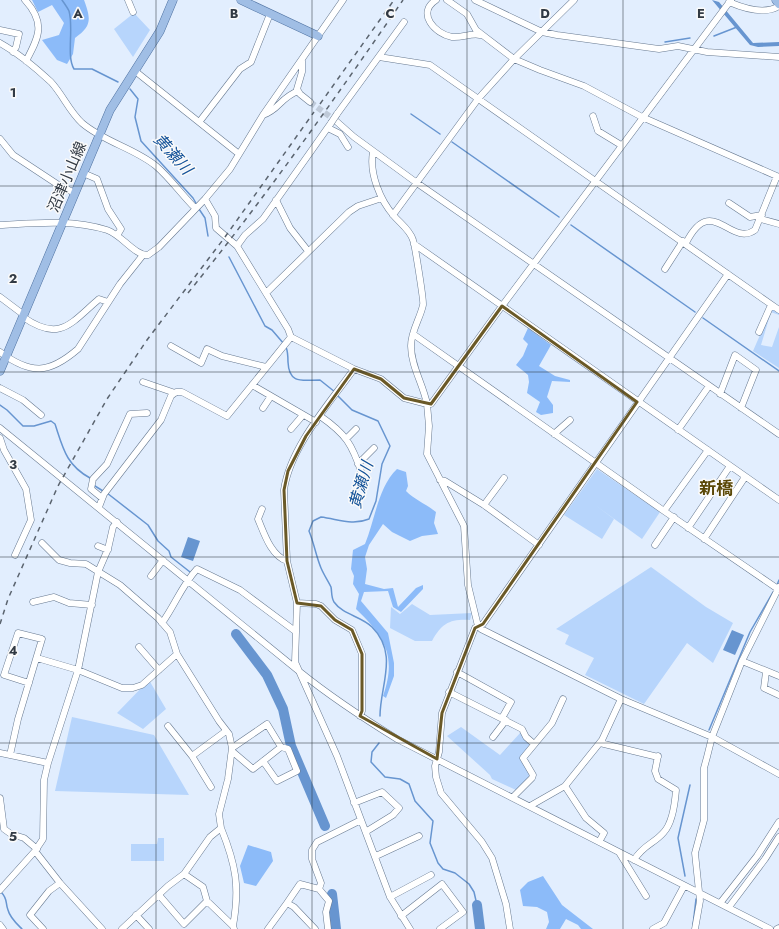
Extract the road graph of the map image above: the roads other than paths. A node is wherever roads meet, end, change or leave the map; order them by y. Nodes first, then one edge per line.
1 (25, 0) edge
2 (128, 0) edge
3 (173, 0) edge
4 (241, 0) edge
5 (343, 0) edge
6 (436, 0) edge
7 (447, 0) edge
8 (475, 0) edge
9 (574, 0) edge
10 (776, 0) edge
11 (730, 1) edge
12 (779, 5) edge
13 (133, 12) dead end
14 (270, 14) junction
15 (404, 22) dead end
16 (470, 22) junction
17 (0, 30) edge
18 (542, 32) junction
19 (482, 35) junction
20 (318, 36) junction
21 (458, 36) junction
22 (0, 44) edge
23 (694, 49) junction
24 (13, 52) junction
25 (379, 57) junction
26 (779, 57) edge
27 (514, 58) junction
28 (26, 61) junction
29 (302, 64) junction
30 (135, 71) junction
31 (298, 91) junction
32 (478, 99) junction
33 (310, 102) tunnel mouth
34 (263, 115) junction
35 (593, 116) dead end
36 (642, 117) junction
37 (200, 121) junction
38 (333, 121) junction
39 (349, 133) junction
40 (99, 135) junction
41 (342, 138) junction
42 (0, 139) edge
43 (621, 145) junction
44 (348, 147) dead end
45 (373, 152) junction
46 (239, 154) junction
47 (83, 173) junction
48 (778, 176) edge
49 (595, 180) junction
50 (417, 183) junction
51 (75, 192) junction
52 (382, 198) junction
53 (276, 200) junction
54 (203, 201) junction
55 (729, 203) dead end
56 (195, 208) junction
57 (393, 215) junction
58 (762, 217) junction
59 (63, 222) junction
60 (779, 224) edge
61 (0, 225) edge
62 (118, 234) junction
63 (685, 242) junction
64 (414, 244) junction
65 (237, 246) junction
66 (308, 251) junction
67 (143, 255) junction
68 (534, 263) junction
69 (665, 269) dead end
70 (728, 274) junction
71 (266, 293) junction
72 (0, 297) edge
73 (108, 302) junction
74 (771, 305) junction
75 (502, 306) junction
76 (779, 310) edge
77 (24, 316) junction
78 (759, 332) dead end
79 (413, 334) junction
80 (289, 339) junction
81 (171, 346) dead end
82 (3, 354) edge
83 (669, 358) junction
84 (458, 366) junction
85 (266, 367) junction
86 (354, 369) junction
87 (0, 371) edge
88 (143, 382) dead end
89 (252, 385) junction
90 (709, 386) junction
91 (0, 388) edge
92 (175, 393) junction
93 (720, 394) junction
94 (271, 396) junction
95 (638, 402) junction
96 (427, 404) junction
97 (263, 408) dead end
98 (741, 408) junction
99 (147, 413) dead end
100 (41, 415) dead end
101 (303, 415) junction
102 (320, 416) junction
103 (570, 420) dead end
104 (316, 422) junction
105 (0, 428) edge
106 (291, 429) dead end
107 (356, 429) dead end
108 (678, 430) junction
109 (554, 434) junction
110 (779, 434) edge
111 (0, 438) edge
112 (346, 439) junction
113 (374, 448) dead end
114 (708, 450) junction
115 (595, 462) junction
116 (358, 464) junction
117 (730, 466) junction
118 (362, 474) dead end
119 (746, 477) junction
120 (504, 478) dead end
121 (440, 480) junction
122 (103, 496) junction
123 (779, 500) edge
124 (484, 505) junction
125 (99, 506) junction
126 (262, 509) dead end
127 (664, 511) junction
128 (674, 518) junction
129 (117, 522) junction
130 (688, 528) junction
131 (704, 539) junction
132 (42, 543) dead end
133 (538, 545) junction
134 (655, 545) dead end
135 (98, 546) dead end
136 (108, 550) junction
137 (15, 555) dead end
138 (163, 560) junction
139 (288, 561) junction
140 (98, 572) junction
141 (151, 576) dead end
142 (188, 580) junction
143 (778, 588) edge
144 (33, 602) dead end
145 (297, 603) junction
146 (92, 605) junction
147 (162, 623) junction
148 (478, 626) junction
149 (295, 631) junction
150 (139, 647) dead end
151 (177, 654) junction
152 (37, 658) junction
153 (742, 661) junction
154 (78, 670) junction
155 (158, 670) junction
156 (300, 672) junction
157 (457, 672) junction
158 (766, 672) junction
159 (779, 676) edge
160 (29, 683) junction
161 (449, 692) junction
162 (779, 695) edge
163 (563, 699) dead end
164 (621, 699) junction
165 (360, 716) junction
166 (504, 719) junction
167 (168, 726) dead end
168 (226, 731) junction
169 (494, 737) dead end
170 (712, 737) junction
171 (600, 743) junction
172 (534, 744) junction
173 (281, 747) junction
174 (233, 750) junction
175 (0, 753) edge
176 (10, 755) junction
177 (192, 756) junction
178 (437, 759) junction
179 (263, 761) junction
180 (48, 763) junction
181 (779, 774) edge
182 (565, 786) junction
183 (210, 788) dead end
184 (513, 797) junction
185 (0, 798) edge
186 (354, 803) junction
187 (530, 806) junction
188 (361, 820) junction
189 (779, 822) edge
190 (221, 828) junction
191 (367, 831) junction
192 (419, 836) dead end
193 (779, 837) edge
194 (599, 842) junction
195 (36, 850) junction
196 (619, 853) junction
197 (376, 856) junction
198 (634, 860) junction
199 (184, 874) junction
200 (432, 875) dead end
201 (60, 882) junction
202 (684, 886) junction
203 (319, 889) junction
204 (0, 890) edge
205 (699, 892) junction
206 (159, 895) junction
207 (646, 896) dead end
208 (390, 897) junction
209 (207, 902) junction
210 (721, 902) junction
211 (287, 903) junction
212 (729, 907) junction
213 (136, 915) junction
214 (401, 916) junction
215 (0, 925) edge
216 (231, 927) edge
217 (3, 929) edge
218 (43, 929) edge
219 (102, 929) edge
220 (122, 929) edge
221 (149, 929) edge
222 (268, 929) edge
223 (315, 929) edge
224 (328, 929) edge
225 (410, 929) edge
226 (440, 929) edge
227 (510, 929) edge
228 (653, 929) edge
229 (696, 929) edge
230 (770, 929) edge

1 - 28 street
2 - 13 street
3 - 30 main road, 沼津小山線
4 - 14 main road
5 - 20 street
6 - 21 street
7 - 16 street
8 - 18 street
9 - 18 street
10 - 12 main road
11 - 12 street
11 - 23 street
14 - 20 main road
14 - 37 street
15 - 25 street
16 - 19 street
16 - 21 street
17 - 24 street
18 - 23 street
18 - 27 street
19 - 21 street
19 - 27 street
20 - 29 street
22 - 24 street
23 - 26 street
23 - 36 street
24 - 28 street
25 - 32 street
25 - 38 street
27 - 32 street
27 - 36 street
28 - 40 street
29 - 31 street
29 - 34 street
30 - 37 street
30 - 40 main road, 沼津小山線
31 - 33 street
31 - 34 street
32 - 49 street
32 - 50 street
34 - 46 street
35 - 43 street
36 - 43 street
36 - 48 street
37 - 46 street
38 - 39 street
38 - 41 street
38 - 53 street
39 - 41 street
39 - 45 street
40 - 47 main road, 沼津小山線
40 - 56 street
41 - 44 street
42 - 51 street
43 - 49 street
45 - 50 street
45 - 52 street
46 - 54 street
47 - 51 main road, 沼津小山線
47 - 62 street
48 - 58 street
49 - 63 street
49 - 68 street
50 - 57 street
50 - 68 street
51 - 59 main road, 沼津小山線
52 - 57 street
52 - 66 street
53 - 65 street
53 - 66 street
54 - 56 street
54 - 65 street
55 - 58 street
56 - 67 street
57 - 64 street
58 - 60 street
58 - 63 street
59 - 61 street
59 - 62 street
59 - 77 main road, 沼津小山線
62 - 67 street
63 - 69 street
63 - 70 street
64 - 75 street
64 - 79 street
65 - 71 street
66 - 71 street
67 - 73 street
68 - 75 street
68 - 83 street
70 - 74 street
70 - 83 street
71 - 80 street
72 - 77 street
73 - 77 street
73 - 82 street
74 - 76 street
74 - 78 street
75 - 84 street
75 - 95 street
77 - 82 main road, 沼津小山線
79 - 84 street
79 - 96 street
80 - 85 street
80 - 86 street
81 - 85 street
82 - 87 main road, 沼津小山線
83 - 90 street
83 - 95 street
84 - 96 street
84 - 109 street
85 - 89 street
86 - 96 street
86 - 102 street
88 - 92 street
89 - 92 street
89 - 94 street
90 - 93 street
90 - 108 street
91 - 100 street
92 - 122 street
93 - 98 street
93 - 98 street
94 - 97 street
94 - 101 street
95 - 108 street
95 - 115 street
96 - 121 street
98 - 110 street
99 - 122 street
101 - 104 street
101 - 106 street
102 - 104 street
102 - 112 street
103 - 109 street
104 - 139 street
105 - 125 street
107 - 112 street
108 - 114 street
109 - 115 street
111 - 137 street
112 - 116 street
113 - 116 street
114 - 117 street
114 - 127 street
115 - 127 street
115 - 133 street
116 - 118 street
117 - 119 street
117 - 130 street
119 - 123 street
119 - 131 street
120 - 124 street
121 - 124 street
121 - 148 street
122 - 125 street
124 - 133 street
125 - 129 street
126 - 139 street
127 - 128 street
128 - 130 street
128 - 134 street
129 - 136 street
129 - 138 street
130 - 131 street
131 - 143 street
132 - 140 street
133 - 148 street
135 - 136 street
136 - 140 street
138 - 141 street
138 - 142 street
139 - 145 street
140 - 146 street
140 - 147 street
142 - 147 street
142 - 149 street
142 - 156 street
143 - 153 street
144 - 146 street
145 - 149 street
145 - 165 street
146 - 154 street
147 - 151 street
148 - 157 street
148 - 164 street
149 - 156 street
150 - 155 street
151 - 155 street
151 - 168 street
152 - 154 street
152 - 160 street
152 - 160 street
153 - 158 street
153 - 170 street
154 - 155 street
154 - 180 street
156 - 165 street
156 - 186 street
157 - 161 street
157 - 166 street
158 - 159 street
158 - 162 street
160 - 176 street
161 - 166 street
161 - 178 street
163 - 172 street
164 - 170 street
164 - 171 street
165 - 178 street
166 - 169 street
166 - 172 street
167 - 177 street
168 - 174 street
168 - 177 street
170 - 181 street
170 - 205 street
171 - 182 street
171 - 198 street
172 - 184 street
173 - 174 street
173 - 179 street
173 - 179 street
174 - 179 street
174 - 190 street
175 - 176 street
176 - 180 street
177 - 183 street
178 - 184 street
178 - 227 street
180 - 195 street
182 - 187 street
182 - 194 street
184 - 187 street
185 - 195 street
186 - 188 street
186 - 191 street
187 - 194 street
188 - 191 street
188 - 203 street
189 - 210 street
190 - 199 street
190 - 216 street
191 - 197 street
192 - 197 street
193 - 212 street
194 - 196 street
195 - 201 street
195 - 204 street
196 - 198 street
196 - 207 street
197 - 208 street
198 - 202 street
199 - 206 street
199 - 209 street
200 - 208 street
201 - 218 street
201 - 219 street
202 - 205 street
202 - 228 street
203 - 211 street
203 - 224 street
205 - 210 street
205 - 229 street
206 - 209 street
206 - 213 street
208 - 214 street
209 - 216 street
210 - 212 street
211 - 222 street
211 - 223 street
212 - 230 street
213 - 220 street
213 - 221 street
214 - 225 street
214 - 226 street
215 - 217 street

